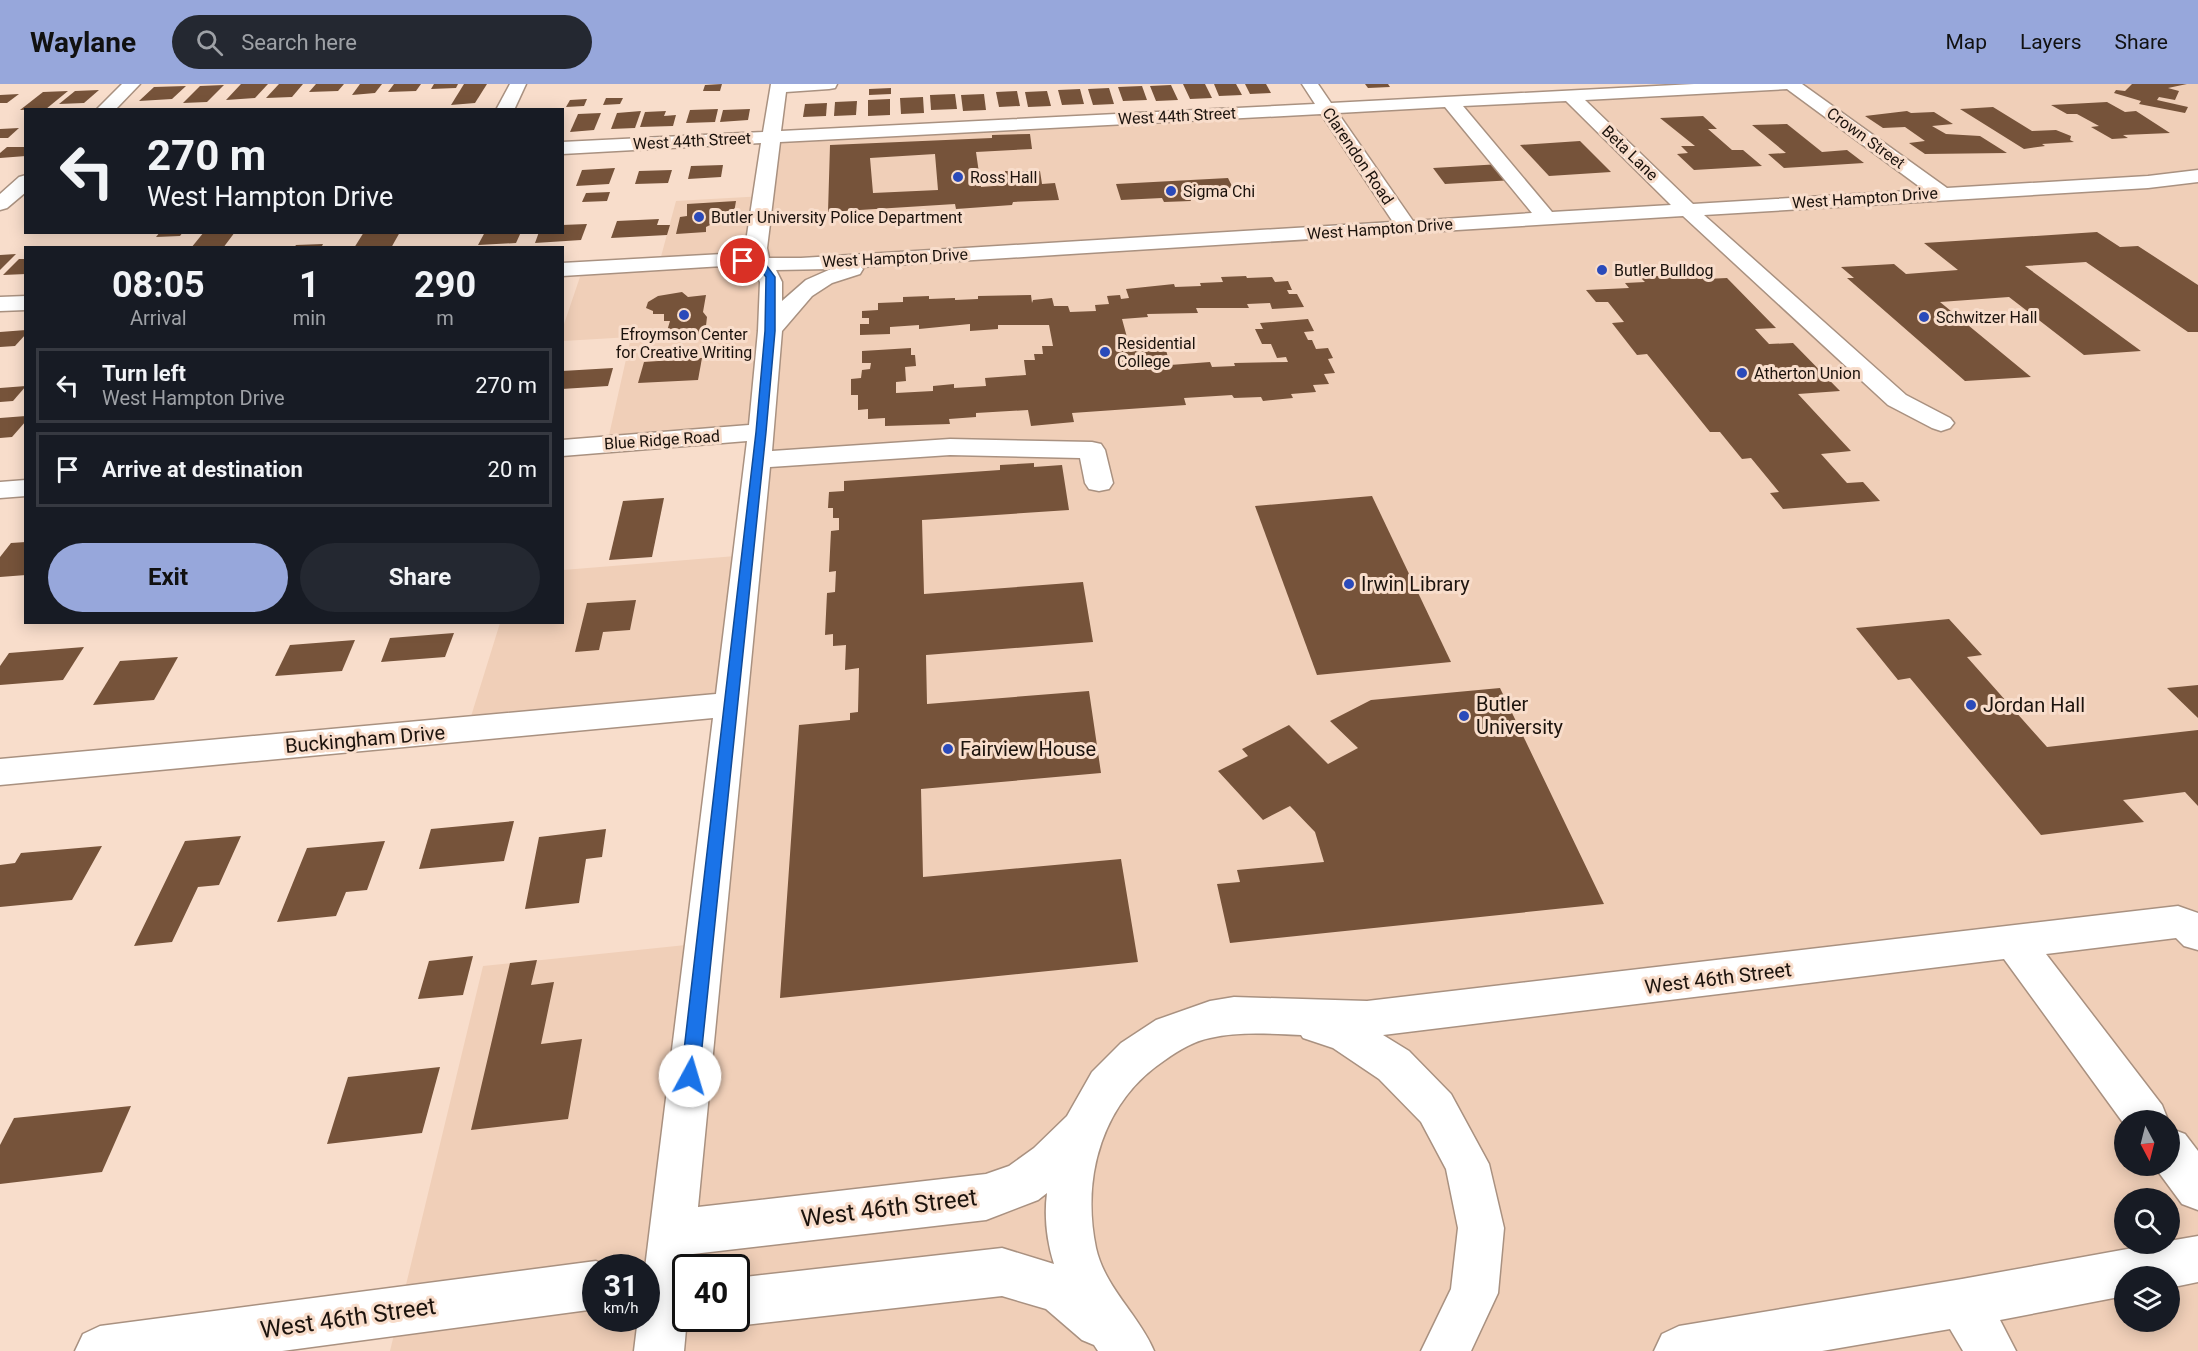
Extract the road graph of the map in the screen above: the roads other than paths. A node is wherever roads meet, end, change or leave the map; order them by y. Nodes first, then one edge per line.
1 (132, 84) edge
2 (518, 84) edge
3 (829, 84) edge
4 (1310, 84) edge
5 (1791, 84) edge
6 (779, 85) edge
7 (1570, 95) junction
8 (1449, 101) junction
9 (106, 108) edge
10 (506, 108) edge
11 (1326, 108) junction
12 (771, 137) junction
13 (564, 148) edge
14 (24, 176) edge
15 (0, 177) edge
16 (2189, 178) edge
17 (24, 183) edge
18 (2198, 190) edge
19 (1941, 194) junction
20 (0, 204) edge
21 (1689, 210) junction
22 (1547, 219) junction
23 (1407, 227) junction
24 (907, 258) junction
25 (761, 264) junction
26 (564, 270) edge
27 (24, 303) edge
28 (0, 304) edge
29 (770, 331) junction
30 (1941, 423) dead end
31 (759, 446) junction
32 (564, 447) edge
33 (1100, 483) dead end
34 (24, 488) edge
35 (0, 490) edge
36 (730, 705) junction
37 (0, 772) edge
38 (2198, 934) edge
39 (2013, 941) junction
40 (1275, 1016) junction
41 (2140, 1110) edge
42 (1082, 1129) junction
43 (2180, 1164) edge
44 (2198, 1188) edge
45 (2198, 1259) edge
46 (582, 1288) edge
47 (666, 1293) edge
48 (750, 1300) edge
49 (1962, 1303) junction
50 (1123, 1344) edge
51 (100, 1351) edge
52 (1446, 1351) edge
53 (1679, 1351) edge
54 (1991, 1351) edge

1 - 9 street
2 - 10 street
3 - 6 street
4 - 11 street, Clarendon Road
5 - 7 street, West 44th Street
5 - 19 street, Crown Street
6 - 12 street
7 - 8 street, West 44th Street
7 - 21 street, Beta Lane
8 - 11 street, West 44th Street
8 - 22 street
11 - 12 street, West 44th Street
11 - 23 street, Clarendon Road
12 - 13 street, West 44th Street
12 - 25 street
14 - 15 street
16 - 18 street
16 - 19 street, West Hampton Drive
17 - 20 street
19 - 21 street, West Hampton Drive
21 - 22 street, West Hampton Drive
21 - 30 street, Beta Lane
22 - 23 street, West Hampton Drive
23 - 24 street, West Hampton Drive
24 - 25 street, West Hampton Drive
24 - 29 street
25 - 26 street, West Hampton Drive
25 - 29 street
27 - 28 street
29 - 31 street
31 - 32 street, Blue Ridge Road
31 - 33 street, Blue Ridge Road
31 - 36 street
34 - 35 street
36 - 37 street, Buckingham Drive
36 - 47 street
38 - 39 street, West 46th Street
39 - 40 street, West 46th Street
39 - 41 street
40 - 42 street, West 46th Street
40 - 52 street, West 46th Street
42 - 47 street, West 46th Street
42 - 50 street, West 46th Street
43 - 44 street
45 - 49 street
46 - 51 street, West 46th Street
48 - 50 street, West 46th Street
49 - 53 street
49 - 54 street

